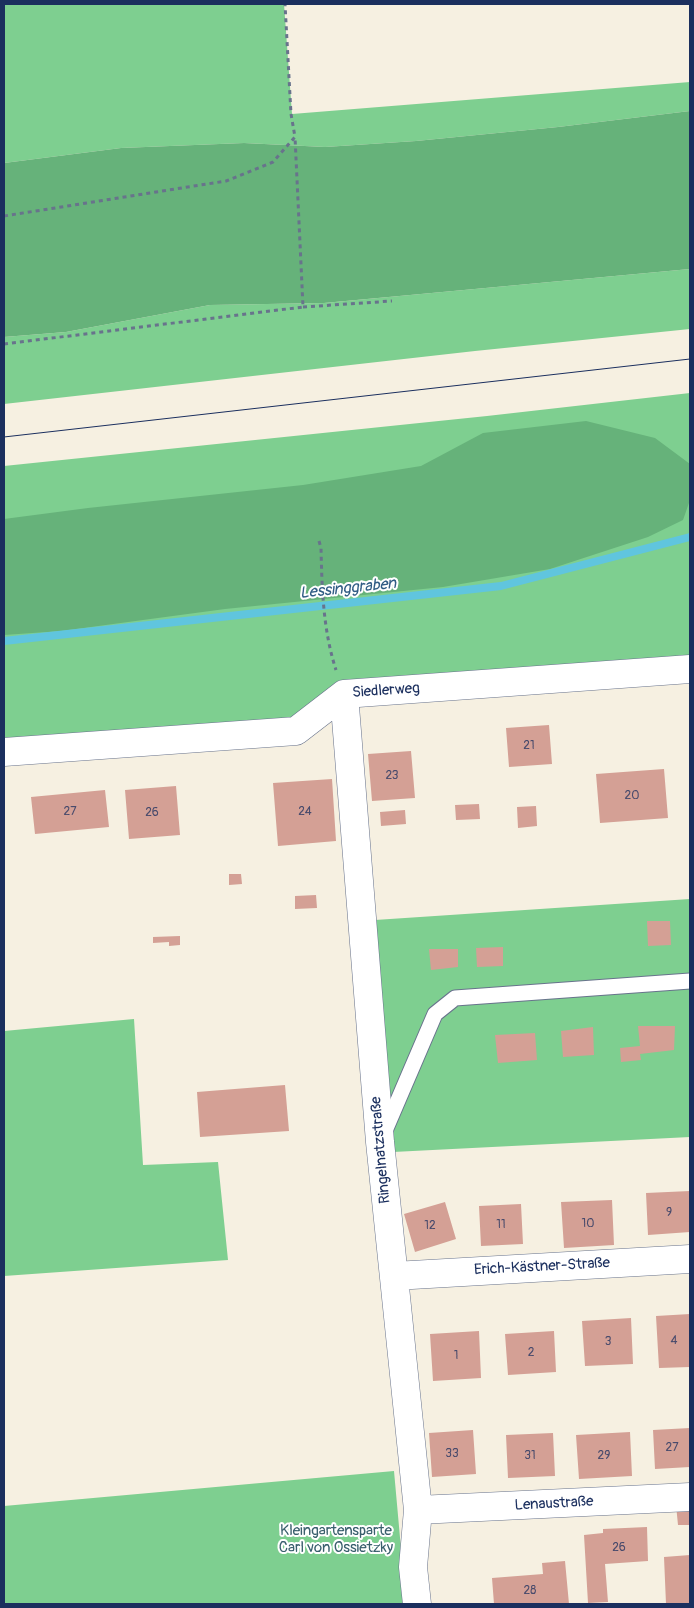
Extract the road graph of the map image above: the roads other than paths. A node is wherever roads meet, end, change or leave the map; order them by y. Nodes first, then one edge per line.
1 (690, 669) edge
2 (344, 694) junction
3 (4, 752) edge
4 (690, 981) edge
5 (380, 1142) junction
6 (690, 1259) edge
7 (394, 1276) junction
8 (690, 1497) edge
9 (418, 1510) junction
10 (417, 1604) edge

1 - 2 street, Siedlerweg
2 - 3 street, Siedlerweg
2 - 5 street, Ringelnatzstraße
4 - 5 lane
5 - 7 street, Ringelnatzstraße
6 - 7 street, Erich-Kästner-Straße
7 - 9 street, Ringelnatzstraße
8 - 9 street, Lenaustraße
9 - 10 street, Ringelnatzstraße

